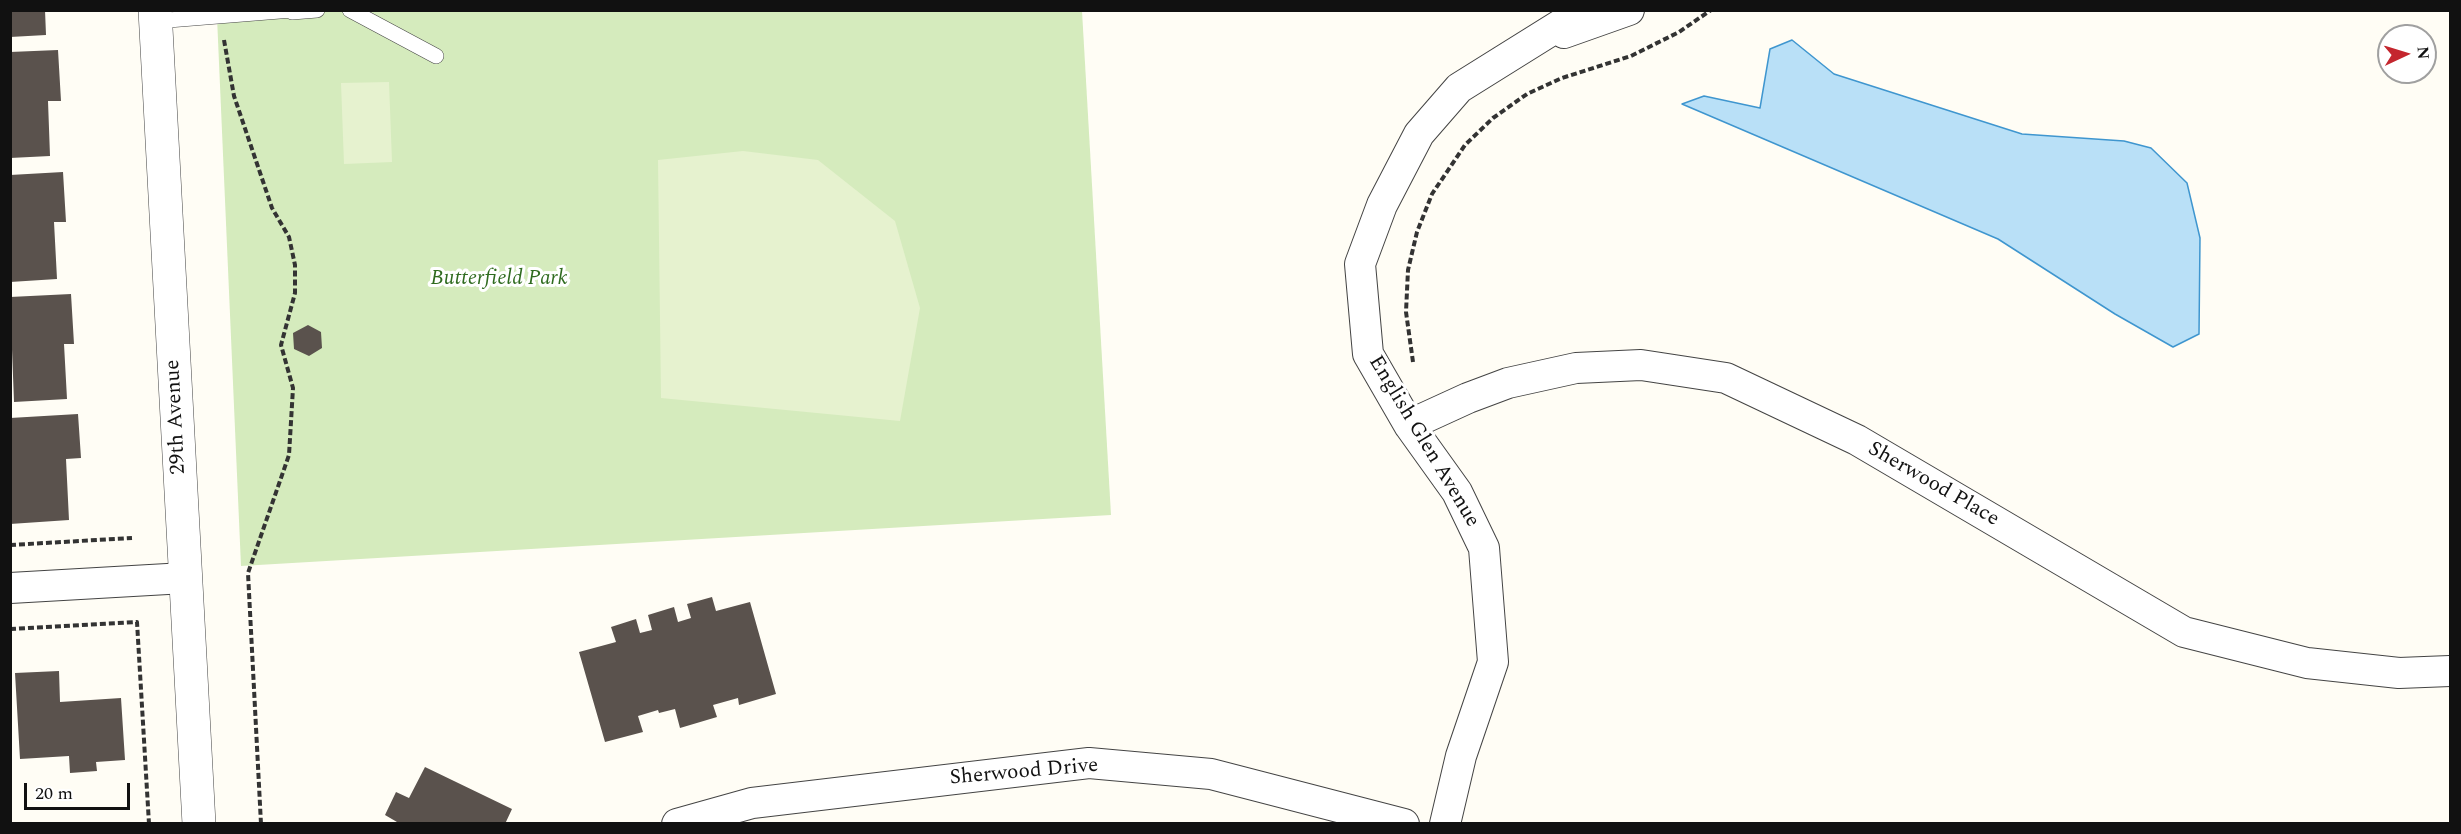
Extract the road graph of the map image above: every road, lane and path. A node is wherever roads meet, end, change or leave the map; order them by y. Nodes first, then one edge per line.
1 (317, 10) edge
2 (350, 10) edge
3 (1584, 10) edge
4 (1629, 10) edge
5 (1711, 10) edge
6 (292, 11) edge
7 (156, 16) edge
8 (224, 40) dead end
9 (1527, 46) junction
10 (436, 56) dead end
11 (1414, 367) dead end
12 (1409, 425) junction
13 (132, 538) dead end
14 (10, 545) edge
15 (185, 578) junction
16 (10, 588) edge
17 (10, 629) edge
18 (2451, 671) edge
19 (148, 824) edge
20 (199, 824) edge
21 (261, 824) edge
22 (677, 824) edge
23 (1404, 824) edge
24 (1445, 824) edge

1 - 6 lane
2 - 10 lane
3 - 9 street, English Glen Avenue
4 - 9 street, English Glen Avenue
5 - 11 path
6 - 7 lane
7 - 15 street, 29th Avenue
8 - 21 path
9 - 12 street, English Glen Avenue
12 - 18 street, Sherwood Place
12 - 24 street, English Glen Avenue
13 - 14 path
15 - 16 street
15 - 20 street, 29th Avenue
17 - 19 path
22 - 23 street, Sherwood Drive

